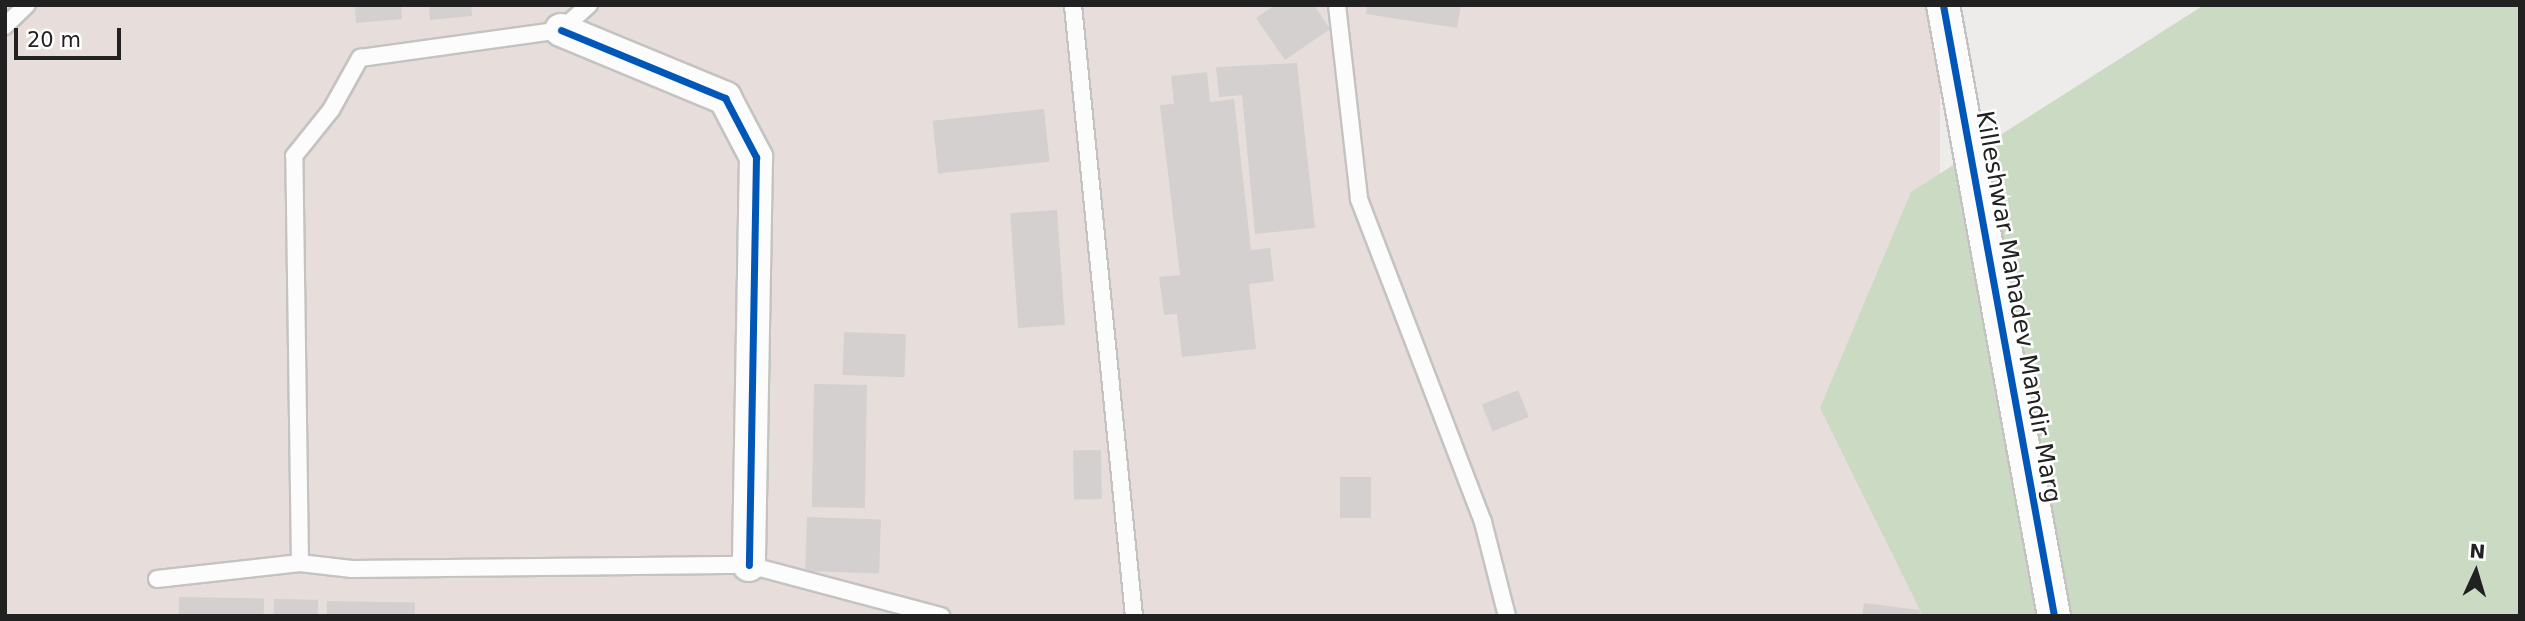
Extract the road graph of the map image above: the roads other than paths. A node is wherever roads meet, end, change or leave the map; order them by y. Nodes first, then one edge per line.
1 (27, 5) edge
2 (589, 5) edge
3 (1073, 5) edge
4 (1337, 5) edge
5 (1943, 5) edge
6 (5, 26) edge
7 (561, 30) junction
8 (300, 564) junction
9 (750, 565) junction
10 (157, 579) dead end
11 (941, 616) edge
12 (1134, 616) edge
13 (1507, 616) edge
14 (2054, 616) edge

1 - 6 lane
2 - 7 lane
3 - 12 lane
4 - 13 lane
5 - 14 street, Killeshwar Mahadev Mandir Marg
7 - 8 lane
7 - 9 street
8 - 9 lane
8 - 10 lane
9 - 11 lane

